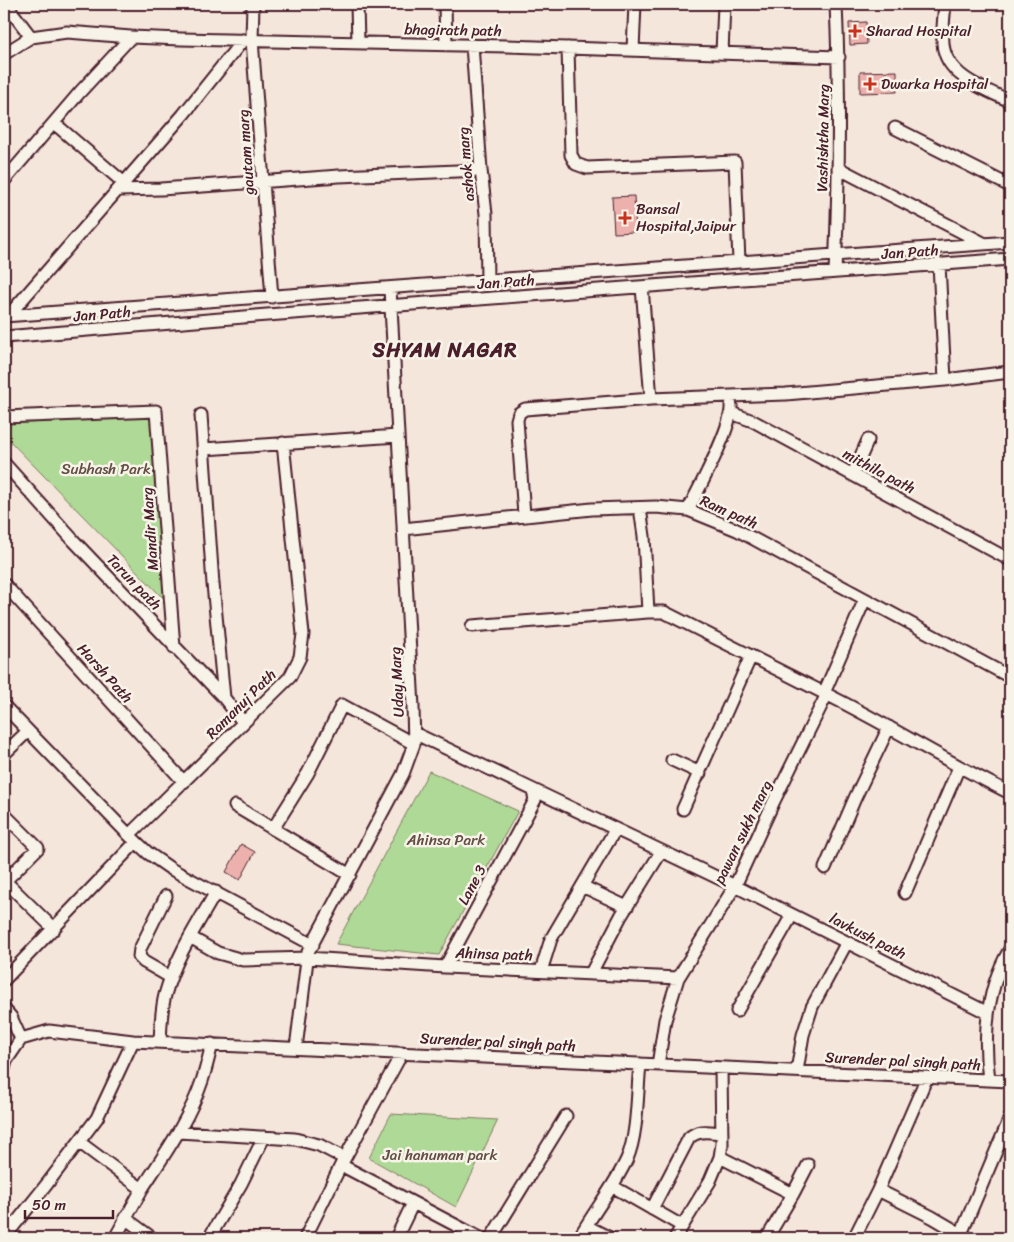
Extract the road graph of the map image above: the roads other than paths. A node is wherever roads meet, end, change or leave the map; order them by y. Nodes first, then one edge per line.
1 (6, 4) edge
2 (254, 4) edge
3 (357, 4) edge
4 (445, 4) edge
5 (635, 4) edge
6 (724, 4) edge
7 (836, 4) edge
8 (945, 4) edge
9 (31, 37) junction
10 (131, 38) junction
11 (248, 40) junction
12 (358, 43) junction
13 (446, 45) junction
14 (472, 45) junction
15 (568, 48) junction
16 (633, 50) junction
17 (722, 53) junction
18 (4, 54) edge
19 (839, 57) junction
20 (1010, 101) edge
21 (54, 123) junction
22 (894, 128) dead end
23 (838, 168) junction
24 (481, 170) junction
25 (264, 180) junction
26 (4, 181) edge
27 (1010, 186) edge
28 (121, 187) junction
29 (1010, 242) edge
30 (984, 244) junction
31 (836, 255) junction
32 (1010, 259) edge
33 (739, 262) junction
34 (939, 264) junction
35 (835, 272) junction
36 (487, 281) junction
37 (642, 287) junction
38 (390, 288) junction
39 (272, 297) junction
40 (391, 306) junction
41 (6, 316) edge
42 (4, 337) edge
43 (1010, 372) edge
44 (945, 380) junction
45 (730, 396) junction
46 (651, 399) junction
47 (732, 413) junction
48 (201, 415) dead end
49 (4, 417) edge
50 (398, 436) junction
51 (868, 440) dead end
52 (283, 443) junction
53 (204, 449) junction
54 (4, 463) edge
55 (853, 474) junction
56 (640, 508) junction
57 (688, 510) junction
58 (524, 515) junction
59 (403, 529) junction
60 (1010, 560) edge
61 (4, 584) edge
62 (865, 599) junction
63 (648, 612) junction
64 (472, 626) dead end
65 (174, 647) junction
66 (751, 656) junction
67 (1010, 677) edge
68 (825, 694) junction
69 (224, 698) junction
70 (4, 706) edge
71 (243, 722) junction
72 (889, 727) junction
73 (28, 731) junction
74 (414, 738) junction
75 (4, 754) edge
76 (672, 760) dead end
77 (959, 767) junction
78 (700, 772) junction
79 (184, 782) junction
80 (533, 791) junction
81 (1010, 793) edge
82 (235, 806) dead end
83 (683, 809) dead end
84 (4, 814) edge
85 (273, 829) junction
86 (615, 830) junction
87 (132, 839) junction
88 (662, 852) junction
89 (825, 868) dead end
90 (350, 875) junction
91 (4, 881) edge
92 (582, 886) junction
93 (735, 886) junction
94 (216, 892) junction
95 (905, 893) dead end
96 (166, 896) dead end
97 (627, 907) junction
98 (792, 915) junction
99 (54, 929) junction
100 (190, 937) junction
101 (847, 942) junction
102 (312, 945) junction
103 (1010, 949) edge
104 (308, 958) junction
105 (445, 967) junction
106 (540, 971) junction
107 (590, 974) junction
108 (170, 977) junction
109 (678, 978) junction
110 (4, 980) edge
111 (4, 1009) edge
112 (737, 1011) dead end
113 (988, 1013) junction
114 (21, 1039) junction
115 (132, 1041) junction
116 (160, 1041) junction
117 (212, 1044) junction
118 (296, 1048) junction
119 (402, 1053) junction
120 (640, 1064) junction
121 (658, 1065) junction
122 (722, 1068) junction
123 (4, 1069) edge
124 (797, 1071) junction
125 (927, 1077) junction
126 (989, 1080) junction
127 (1010, 1081) edge
128 (566, 1116) dead end
129 (1010, 1118) edge
130 (178, 1132) junction
131 (722, 1133) junction
132 (264, 1137) junction
133 (79, 1142) junction
134 (720, 1157) junction
135 (343, 1162) junction
136 (808, 1166) dead end
137 (612, 1186) junction
138 (142, 1189) junction
139 (878, 1190) junction
140 (793, 1194) junction
141 (413, 1203) junction
142 (652, 1209) junction
143 (125, 1218) junction
144 (586, 1226) junction
145 (682, 1226) junction
146 (964, 1236) edge
147 (4, 1238) edge
148 (115, 1238) edge
149 (152, 1238) edge
150 (209, 1238) edge
151 (305, 1238) edge
152 (396, 1238) edge
153 (480, 1238) edge
154 (490, 1238) edge
155 (579, 1238) edge
156 (610, 1238) edge
157 (675, 1238) edge
158 (767, 1238) edge
159 (854, 1238) edge

1 - 9 street
2 - 11 street, gautam marg
3 - 12 street
4 - 13 street
5 - 16 street
6 - 17 street
7 - 19 street, Vashishtha Marg
8 - 20 street
9 - 10 street, bhagirath path
9 - 18 street
10 - 11 street, bhagirath path
10 - 21 street
11 - 12 street, bhagirath path
11 - 25 street, gautam marg
11 - 28 street
12 - 13 street, bhagirath path
13 - 14 street, bhagirath path
14 - 15 street, bhagirath path
14 - 24 street, ashok marg
15 - 16 street, bhagirath path
15 - 33 street
16 - 17 street, bhagirath path
17 - 19 street, bhagirath path
19 - 23 street, Vashishtha Marg
21 - 26 street
21 - 28 street
22 - 27 street
23 - 30 street
23 - 31 street, Vashishtha Marg
24 - 25 street
24 - 36 street, ashok marg
25 - 28 street
25 - 39 street, gautam marg
28 - 41 street
29 - 30 street, Jan Path
30 - 31 street, Jan Path
31 - 33 street, Jan Path
31 - 35 street, Vashishtha Marg
32 - 34 street, Jan Path
33 - 36 street, Jan Path
34 - 35 street, Jan Path
34 - 44 street
35 - 37 street, Jan Path
36 - 38 street, Jan Path
37 - 40 street, Jan Path
37 - 46 street
38 - 39 street, Jan Path
38 - 40 street, Uday Marg
39 - 41 street, Jan Path
40 - 42 street, Jan Path
40 - 50 street, Uday Marg
43 - 44 street
44 - 45 street
45 - 46 street
45 - 47 street
46 - 58 street
47 - 55 street, mithila path
47 - 57 street
48 - 53 street
49 - 65 street, Mandir Marg
50 - 52 street
50 - 59 street, Uday Marg
51 - 55 street
52 - 53 street
52 - 71 street, Ramanuj Path
53 - 69 street
54 - 65 street, Tarun path
55 - 60 street, mithila path
56 - 57 street, Ram path
56 - 58 street, Ram path
56 - 63 street
57 - 62 street, Ram path
58 - 59 street, Ram path
59 - 74 street, Uday Marg
61 - 79 street, Harsh Path
62 - 67 street, Ram path
62 - 68 street, pawan sukh marg
63 - 64 street
63 - 66 street
65 - 69 street, Tarun path
66 - 68 street
66 - 78 street
68 - 72 street
68 - 93 street, pawan sukh marg
69 - 71 street, Tarun path
70 - 73 street
71 - 79 street, Ramanuj Path
72 - 77 street
72 - 89 street
73 - 75 street
73 - 87 street
74 - 80 street, lavkush path
74 - 85 street, lavkush path
74 - 90 street, Uday Marg
76 - 78 street
77 - 81 street
77 - 95 street
78 - 83 street
79 - 87 street, Ramanuj Path
80 - 86 street, lavkush path
80 - 105 street, Lane 3
82 - 85 street
84 - 91 street
85 - 90 street
86 - 88 street, lavkush path
86 - 92 street
87 - 94 street
87 - 99 street, Ramanuj Path
88 - 93 street, lavkush path
88 - 97 street
90 - 102 street, Uday Marg
91 - 99 street
92 - 97 street
92 - 106 street
93 - 98 street, lavkush path
93 - 109 street, pawan sukh marg
94 - 100 street
94 - 102 street
96 - 108 street
97 - 107 street
98 - 101 street, lavkush path
98 - 112 street
99 - 110 street, Ramanuj Path
100 - 104 street, Ahinsa path
100 - 108 street
101 - 113 street, lavkush path
101 - 124 street
102 - 104 street, Uday Marg
103 - 113 street
104 - 105 street, Ahinsa path
104 - 118 street, Uday Marg
105 - 106 street, Ahinsa path
106 - 107 street, Ahinsa path
107 - 109 street, Ahinsa path
108 - 116 street
109 - 121 street, pawan sukh marg
111 - 114 street
113 - 126 street
114 - 115 street, Surender pal singh path
114 - 123 street
115 - 116 street, Surender pal singh path
115 - 133 street
116 - 117 street, Surender pal singh path
117 - 118 street, Surender pal singh path
117 - 130 street
118 - 119 street, Surender pal singh path
119 - 120 street, Surender pal singh path
119 - 135 street
120 - 121 street, Surender pal singh path
120 - 137 street
121 - 122 street, Surender pal singh path
122 - 124 street, Surender pal singh path
122 - 131 street
124 - 125 street, Surender pal singh path
125 - 126 street, Surender pal singh path
125 - 139 street
126 - 127 street, Surender pal singh path
128 - 154 street
129 - 146 street
130 - 132 street
130 - 138 street
131 - 134 street
131 - 142 street
132 - 135 street
132 - 150 street
133 - 138 street
133 - 147 street
134 - 140 street
134 - 145 street
135 - 141 street
135 - 151 street
136 - 140 street
137 - 142 street
137 - 144 street
138 - 143 street
139 - 146 street
139 - 159 street
140 - 158 street
141 - 152 street
141 - 153 street
142 - 145 street
143 - 148 street
143 - 149 street
144 - 155 street
144 - 156 street
145 - 157 street

